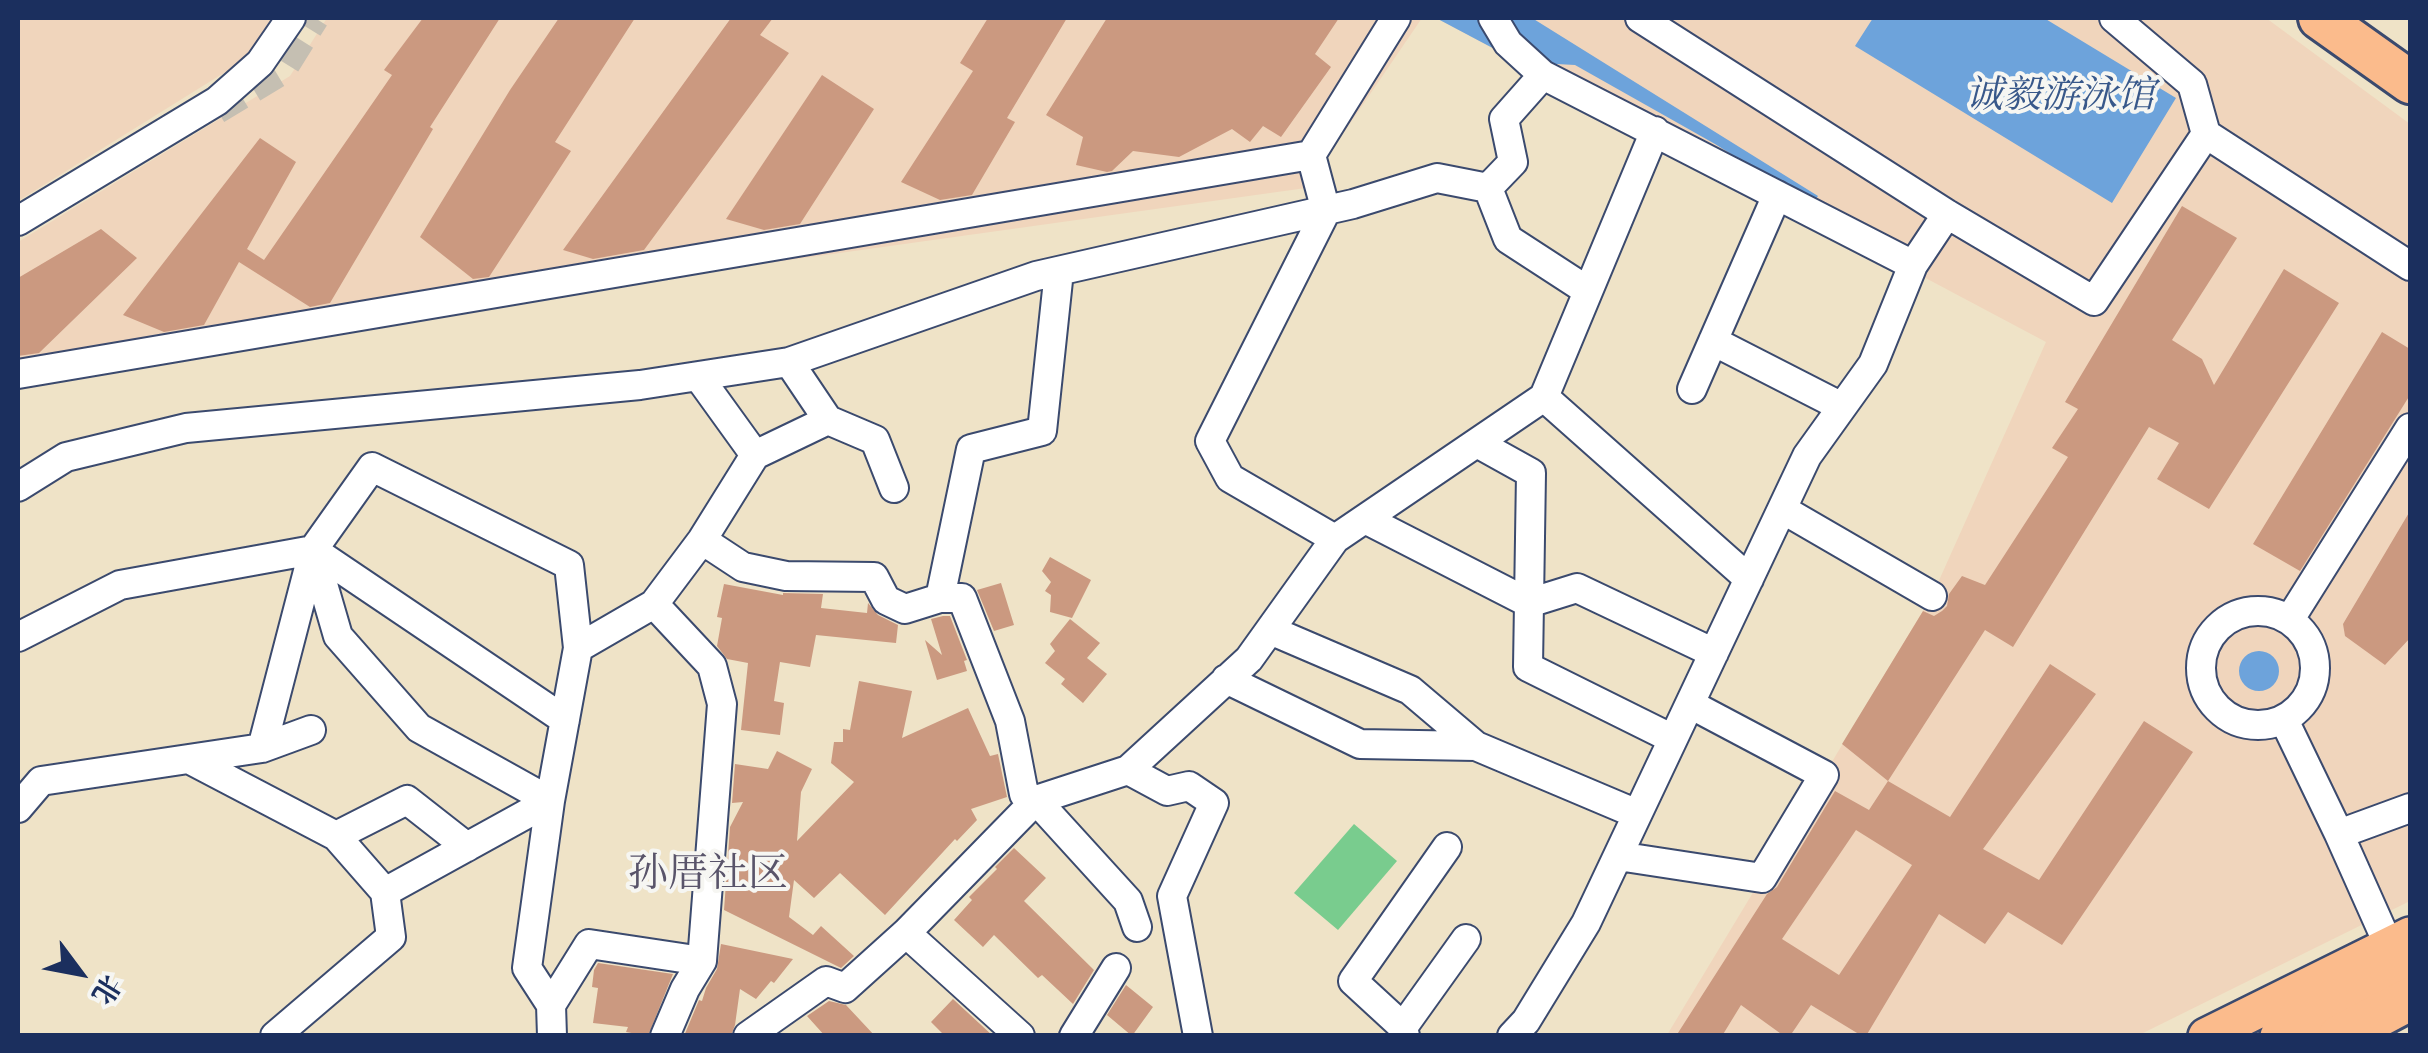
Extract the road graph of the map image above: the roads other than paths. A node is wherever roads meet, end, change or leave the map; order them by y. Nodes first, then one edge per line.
1 (291, 18) edge
2 (1396, 18) edge
3 (1493, 18) edge
4 (1640, 18) edge
5 (2114, 18) edge
6 (2320, 18) edge
7 (1543, 74) junction
8 (2410, 82) edge
9 (1655, 131) junction
10 (2206, 134) junction
11 (1311, 154) junction
12 (1488, 188) junction
13 (1777, 195) junction
14 (1326, 210) junction
15 (1946, 214) junction
16 (18, 221) edge
17 (1913, 265) junction
18 (2410, 266) edge
19 (1059, 271) junction
20 (1588, 291) junction
21 (1713, 341) junction
22 (788, 362) junction
23 (18, 374) edge
24 (698, 376) junction
25 (1692, 389) dead end
26 (1544, 397) junction
27 (1842, 407) junction
28 (828, 420) junction
29 (2410, 428) edge
30 (1476, 443) junction
31 (755, 455) junction
32 (18, 487) edge
33 (894, 488) dead end
34 (1782, 509) junction
35 (1364, 519) junction
36 (702, 540) junction
37 (1335, 540) junction
38 (313, 550) junction
39 (1749, 579) junction
40 (1932, 596) dead end
41 (940, 598) junction
42 (1529, 603) junction
43 (654, 604) junction
44 (2290, 619) junction
45 (1270, 630) junction
46 (18, 637) edge
47 (578, 648) junction
48 (1714, 653) junction
49 (1226, 679) junction
50 (1690, 704) junction
51 (565, 720) junction
52 (2284, 720) junction
53 (311, 730) dead end
54 (1673, 739) junction
55 (1476, 746) junction
56 (262, 748) junction
57 (188, 759) junction
58 (1128, 770) junction
59 (1036, 800) junction
60 (550, 801) junction
61 (18, 808) edge
62 (2410, 808) edge
63 (1637, 814) junction
64 (2338, 834) junction
65 (336, 836) junction
66 (467, 847) junction
67 (1447, 847) dead end
68 (1618, 856) junction
69 (385, 892) junction
70 (1137, 927) dead end
71 (906, 933) junction
72 (1466, 939) dead end
73 (2404, 950) edge
74 (702, 961) junction
75 (1116, 968) dead end
76 (2410, 1000) edge
77 (551, 1005) junction
78 (1404, 1031) edge
79 (275, 1036) edge
80 (552, 1036) edge
81 (666, 1036) edge
82 (748, 1036) edge
83 (1020, 1036) edge
84 (1074, 1036) edge
85 (1198, 1036) edge
86 (1512, 1036) edge
87 (2206, 1036) edge
88 (2278, 1036) edge
89 (2340, 1036) edge

1 - 16 street
2 - 11 street
3 - 7 street
4 - 15 street
5 - 10 street
6 - 8 highway
7 - 9 street
7 - 12 street
9 - 13 street
9 - 20 street
10 - 15 street
10 - 18 street
11 - 14 street
11 - 23 street
12 - 14 street
12 - 20 street
13 - 17 street
13 - 21 street
14 - 19 street
14 - 37 street
15 - 17 street
17 - 27 street
19 - 22 street
19 - 41 street
20 - 26 street
21 - 25 street
21 - 27 street
22 - 24 street
22 - 28 street
24 - 31 street
24 - 32 street
26 - 30 street
26 - 39 street
27 - 34 street
28 - 31 street
28 - 33 street
29 - 44 street
30 - 35 street
30 - 42 street
31 - 36 street
34 - 39 street
34 - 40 street
35 - 37 street
35 - 42 street
36 - 41 street
36 - 43 street
37 - 45 street
38 - 46 street
38 - 47 street
38 - 51 street
38 - 56 street
38 - 60 street
39 - 48 street
41 - 59 street
42 - 48 street
42 - 54 street
43 - 47 street
43 - 74 street
44 - 52 street
44 - 52 street
45 - 49 street
45 - 55 street
47 - 51 street
48 - 50 street
49 - 55 street
49 - 58 street
50 - 54 street
50 - 68 street
51 - 60 street
52 - 64 street
53 - 56 street
54 - 63 street
55 - 63 street
56 - 57 street
57 - 61 street
57 - 65 street
58 - 59 street
58 - 85 street
59 - 70 street
59 - 71 street
60 - 66 street
60 - 77 street
62 - 64 street
63 - 68 street
64 - 73 street
65 - 66 street
65 - 69 street
66 - 69 street
67 - 78 street
68 - 86 street
69 - 79 street
71 - 82 street
71 - 83 street
72 - 78 street
73 - 87 main road
73 - 88 main road
74 - 77 street
74 - 81 street
75 - 84 street
76 - 89 highway
77 - 80 street

